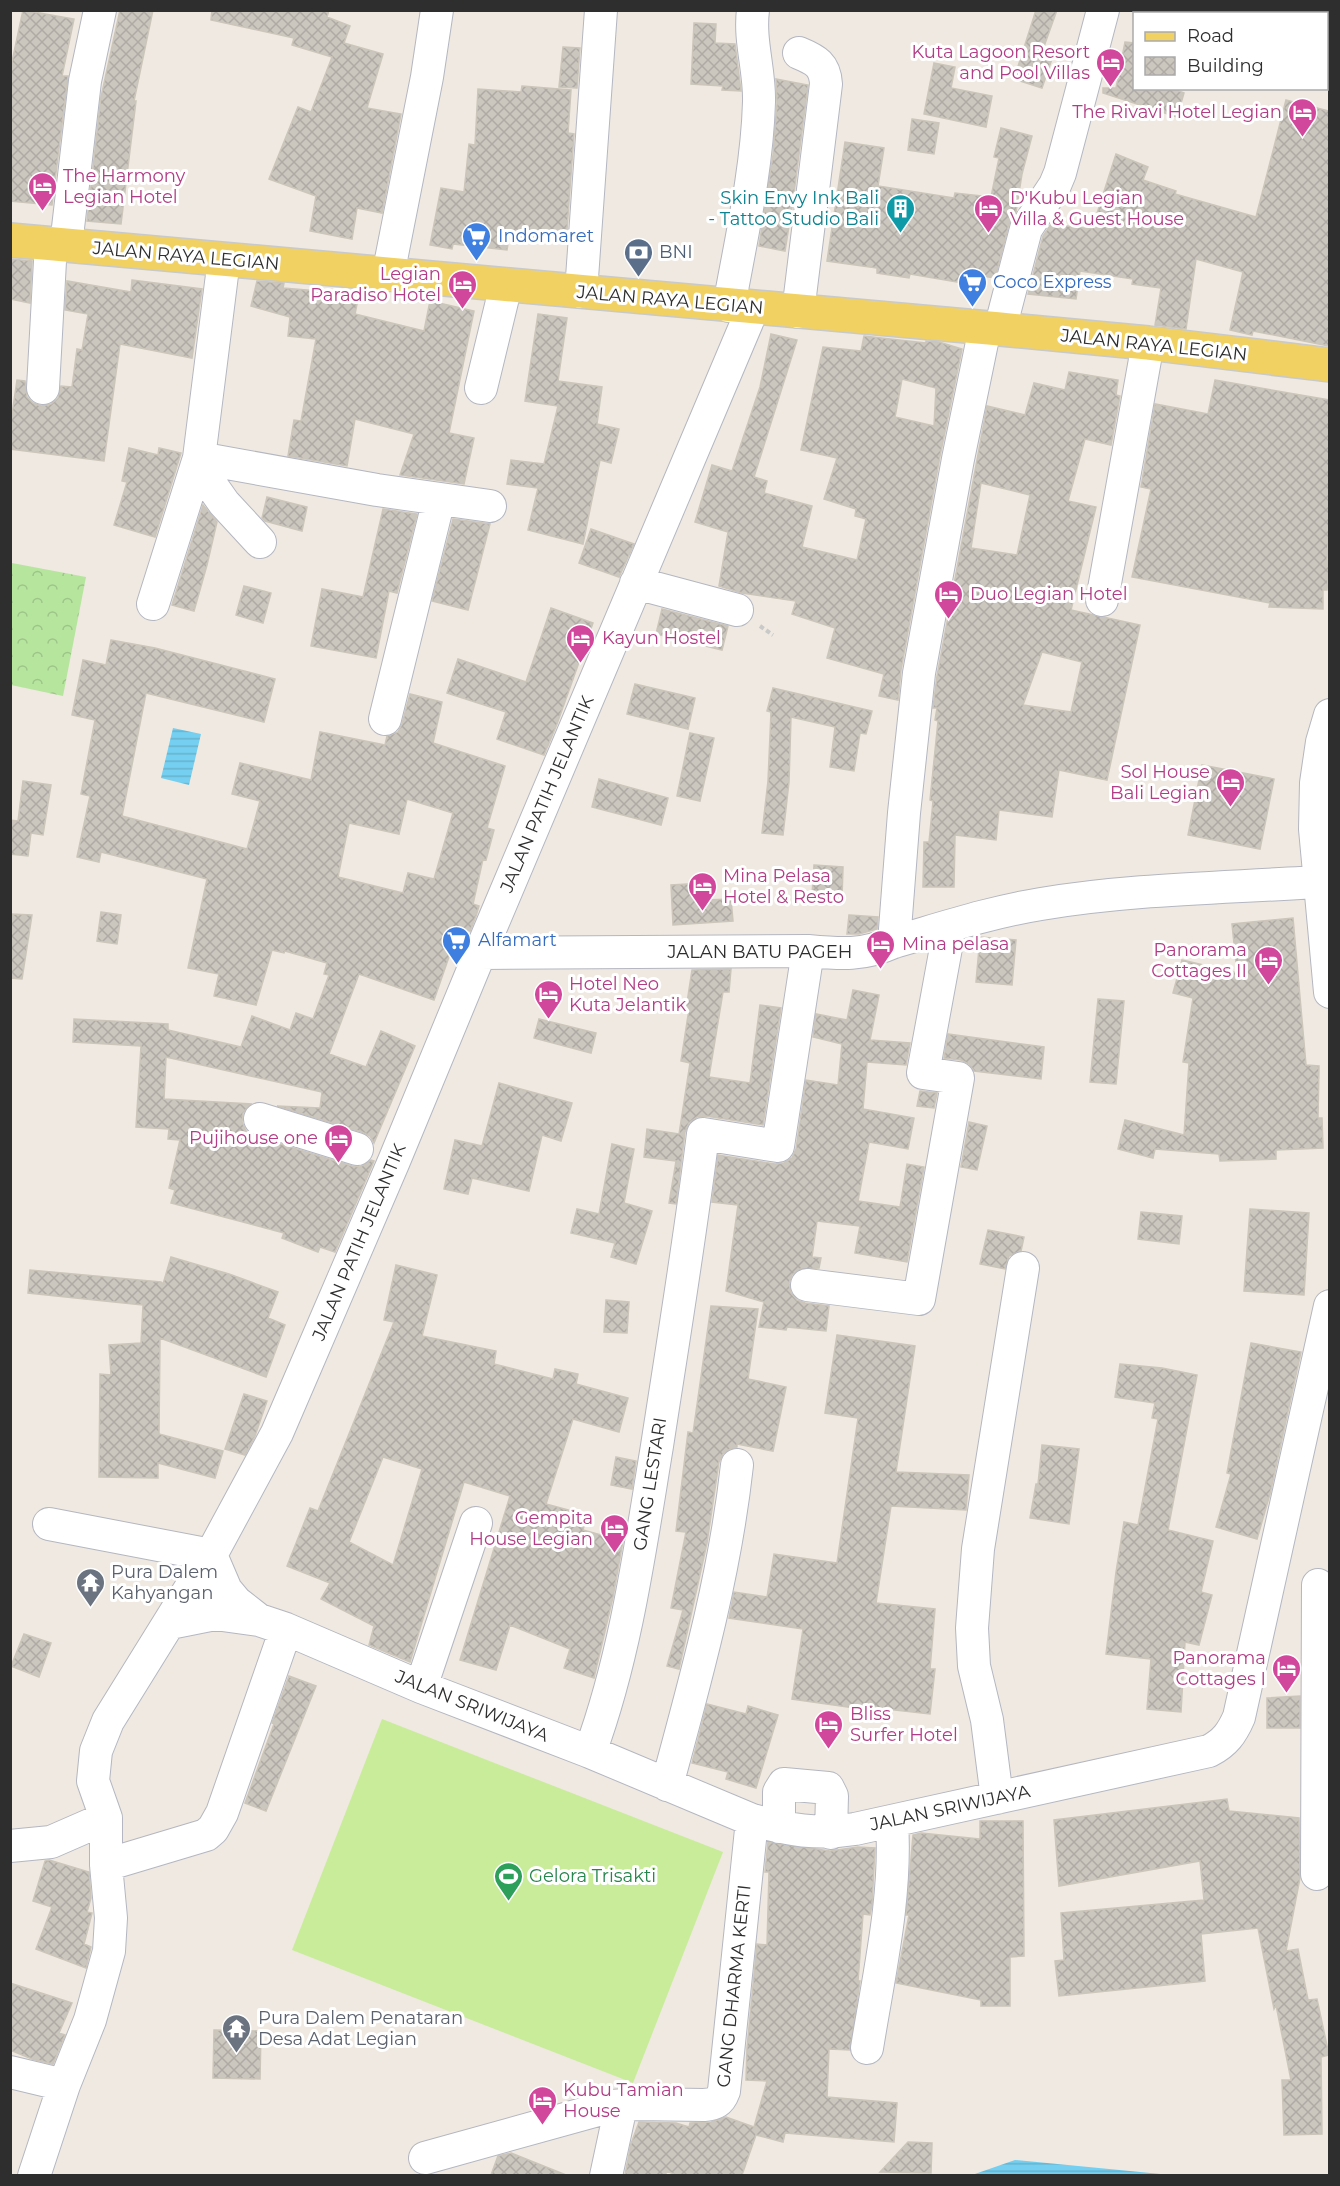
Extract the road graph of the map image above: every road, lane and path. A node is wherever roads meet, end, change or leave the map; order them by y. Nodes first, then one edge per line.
1 (100, 10) edge
2 (437, 10) edge
3 (602, 10) edge
4 (753, 10) edge
5 (1103, 10) edge
6 (799, 53) dead end
7 (10, 240) edge
8 (58, 244) junction
9 (224, 259) junction
10 (388, 274) junction
11 (506, 285) junction
12 (581, 292) junction
13 (741, 307) junction
14 (798, 312) junction
15 (992, 328) junction
16 (1149, 343) junction
17 (1329, 365) edge
18 (43, 388) dead end
19 (481, 388) dead end
20 (199, 458) junction
21 (439, 499) junction
22 (490, 506) dead end
23 (260, 542) dead end
24 (636, 583) junction
25 (1102, 600) dead end
26 (153, 604) dead end
27 (737, 610) dead end
28 (1329, 715) edge
29 (385, 719) dead end
30 (1325, 882) edge
31 (950, 926) junction
32 (894, 942) junction
33 (808, 951) junction
34 (480, 953) junction
35 (1329, 992) edge
36 (260, 1119) dead end
37 (372, 1154) junction
38 (1023, 1268) dead end
39 (807, 1285) dead end
40 (1329, 1306) edge
41 (737, 1465) dead end
42 (476, 1523) dead end
43 (49, 1524) dead end
44 (211, 1555) junction
45 (1324, 1582) edge
46 (1268, 1587) junction
47 (170, 1623) junction
48 (273, 1624) junction
49 (421, 1687) junction
50 (590, 1752) junction
51 (667, 1785) junction
52 (997, 1798) junction
53 (106, 1818) junction
54 (892, 1821) junction
55 (766, 1824) junction
56 (831, 1833) junction
57 (10, 1846) edge
58 (106, 1865) junction
59 (1317, 1874) dead end
60 (867, 2048) dead end
61 (10, 2072) edge
62 (64, 2085) junction
63 (621, 2106) junction
64 (425, 2158) dead end
65 (34, 2175) edge
66 (606, 2175) edge

1 - 8 street
2 - 10 street
3 - 12 street
4 - 13 street, JALAN PATIH JELANTIK
5 - 15 street
6 - 14 street
7 - 8 main road, JALAN RAYA LEGIAN
8 - 9 main road, JALAN RAYA LEGIAN
8 - 18 street
9 - 10 main road, JALAN RAYA LEGIAN
9 - 20 street
10 - 11 main road, JALAN RAYA LEGIAN
11 - 12 main road, JALAN RAYA LEGIAN
11 - 19 street
12 - 13 main road, JALAN RAYA LEGIAN
13 - 14 main road, JALAN RAYA LEGIAN
13 - 24 street, JALAN PATIH JELANTIK
14 - 15 main road, JALAN RAYA LEGIAN
15 - 16 main road, JALAN RAYA LEGIAN
15 - 32 street
16 - 17 main road, JALAN RAYA LEGIAN
16 - 25 street
20 - 21 street
20 - 23 street
20 - 26 street
21 - 22 street
21 - 29 street
24 - 27 street
24 - 34 street, JALAN PATIH JELANTIK
28 - 30 street
30 - 31 street, JALAN BATU PAGEH
30 - 35 street
31 - 32 street, JALAN BATU PAGEH
31 - 39 street
32 - 33 street, JALAN BATU PAGEH
33 - 34 street, JALAN BATU PAGEH
33 - 50 street, GANG LESTARI
34 - 37 street, JALAN PATIH JELANTIK
36 - 37 street
37 - 44 street, JALAN PATIH JELANTIK
38 - 52 street
40 - 46 street, JALAN SRIWIJAYA
41 - 51 street
42 - 49 street
43 - 44 street
44 - 47 street, JALAN PATIH JELANTIK
44 - 48 street, JALAN SRIWIJAYA
45 - 46 street
45 - 59 street
46 - 52 street, JALAN SRIWIJAYA
47 - 48 street, JALAN SRIWIJAYA
47 - 53 street, JALAN PATIH JELANTIK
48 - 49 street, JALAN SRIWIJAYA
48 - 58 street
49 - 50 street, JALAN SRIWIJAYA
50 - 51 street, JALAN SRIWIJAYA
51 - 55 street, JALAN SRIWIJAYA
52 - 54 street, JALAN SRIWIJAYA
53 - 57 street
53 - 58 street, JALAN PATIH JELANTIK
54 - 56 street, JALAN SRIWIJAYA
54 - 60 street
55 - 56 street, JALAN SRIWIJAYA
55 - 56 street, GANG DHARMA KERTI
55 - 63 street, GANG DHARMA KERTI
58 - 62 street, JALAN PATIH JELANTIK
61 - 62 street
62 - 65 street, JALAN PATIH JELANTIK
63 - 64 street, GANG DHARMA KERTI
63 - 66 street

